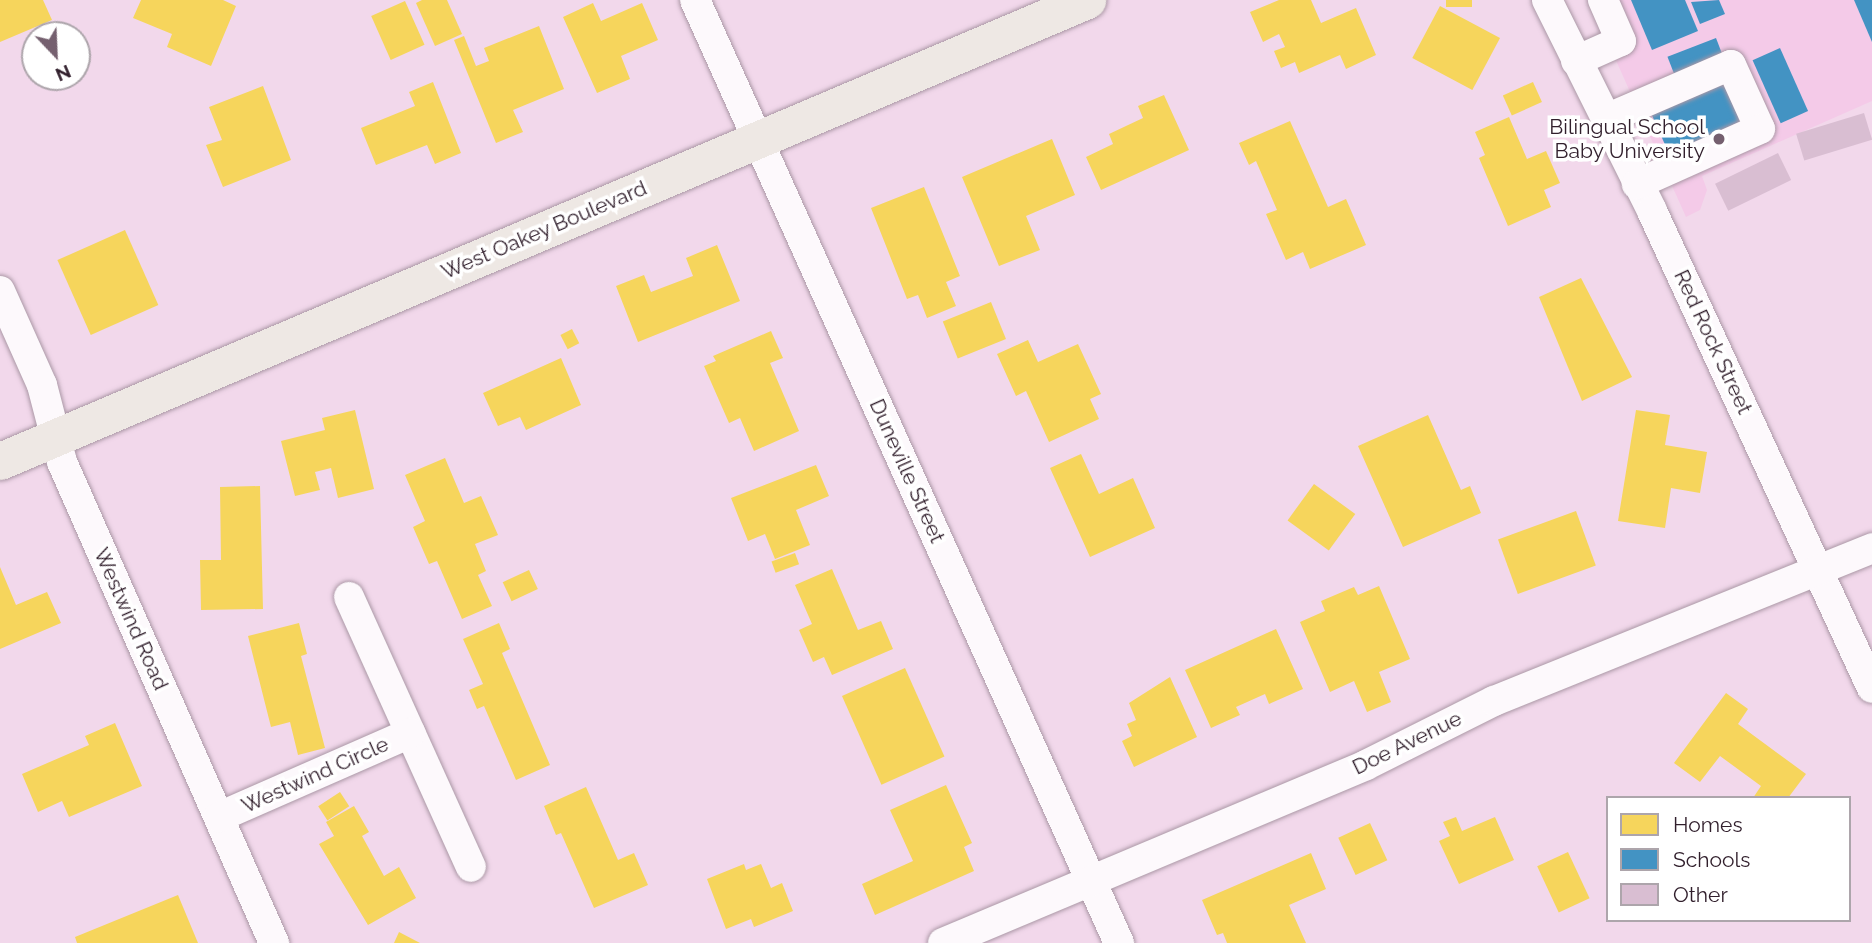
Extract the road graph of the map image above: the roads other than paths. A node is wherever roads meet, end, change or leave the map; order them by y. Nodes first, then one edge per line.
1 (695, 0) edge
2 (1087, 0) edge
3 (1547, 0) edge
4 (1604, 0) edge
5 (1576, 61) junction
6 (1606, 119) junction
7 (759, 139) junction
8 (1637, 184) junction
9 (0, 290) edge
10 (54, 438) junction
11 (0, 461) edge
12 (1872, 548) edge
13 (1818, 569) junction
14 (349, 597) dead end
15 (1872, 688) edge
16 (410, 733) junction
17 (219, 817) junction
18 (471, 867) dead end
19 (1090, 881) junction
20 (274, 943) edge
21 (943, 943) edge
22 (1119, 943) edge

1 - 7 street, Duneville Street
2 - 7 main road, West Oakey Boulevard
3 - 5 street, Red Rock Street
4 - 5 street
5 - 6 street, Red Rock Street
6 - 8 street, Red Rock Street
6 - 8 street
7 - 10 main road, West Oakey Boulevard
7 - 19 street, Duneville Street
8 - 13 street, Red Rock Street
9 - 10 street, Westwind Road
10 - 11 main road, West Oakey Boulevard
10 - 17 street, Westwind Road
12 - 13 street, Doe Avenue
13 - 15 street, Red Rock Street
13 - 19 street, Doe Avenue
14 - 16 street, Westwind Circle
16 - 17 street, Westwind Circle
16 - 18 street, Westwind Circle
17 - 20 street, Westwind Road
19 - 21 street, Doe Avenue
19 - 22 street, Duneville Street

